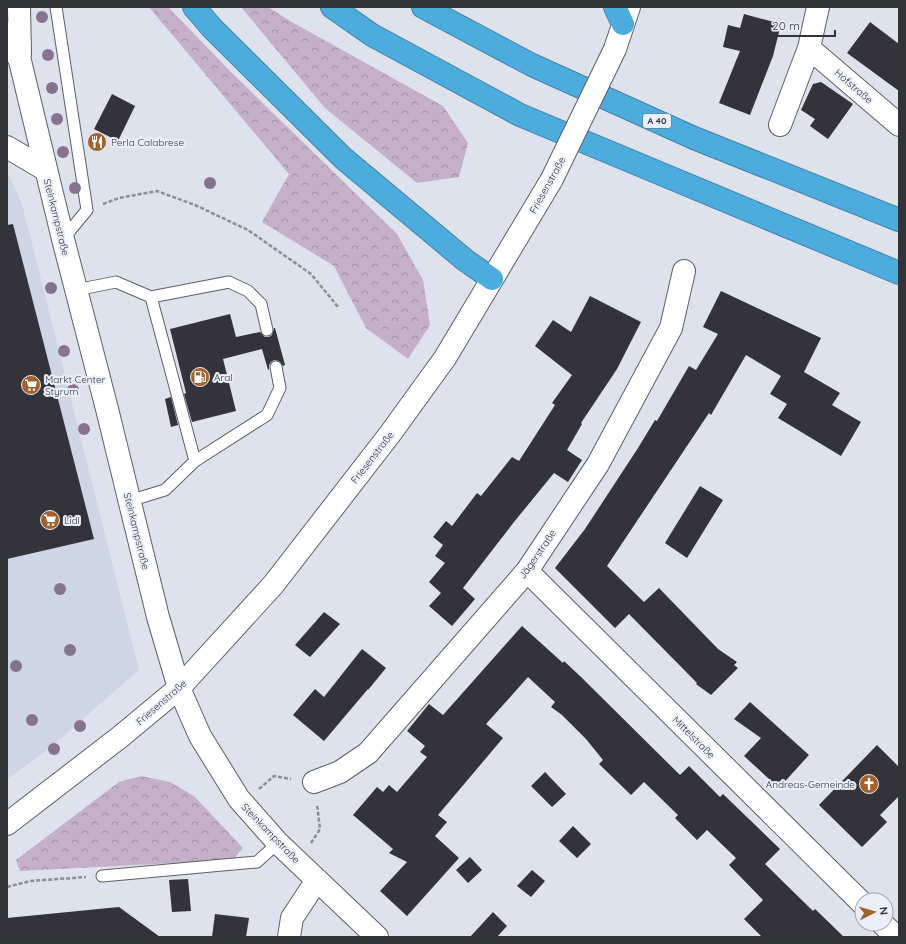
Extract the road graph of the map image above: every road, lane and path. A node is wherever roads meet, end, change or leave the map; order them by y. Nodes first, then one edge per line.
1 (19, 7) edge
2 (56, 7) edge
3 (194, 7) edge
4 (332, 7) edge
5 (423, 7) edge
6 (818, 7) edge
7 (623, 13) edge
8 (7, 33) edge
9 (809, 48) junction
10 (11, 64) edge
11 (780, 125) dead end
12 (899, 125) edge
13 (7, 147) edge
14 (46, 170) junction
15 (87, 210) junction
16 (899, 220) edge
17 (63, 239) junction
18 (684, 271) dead end
19 (899, 272) edge
20 (492, 279) junction
21 (76, 290) junction
22 (151, 297) junction
23 (339, 308) dead end
24 (267, 330) dead end
25 (276, 367) dead end
26 (195, 461) junction
27 (129, 501) junction
28 (527, 571) junction
29 (179, 688) junction
30 (314, 782) junction
31 (242, 802) junction
32 (7, 824) edge
33 (278, 843) junction
34 (298, 861) junction
35 (102, 876) joint
36 (316, 880) junction
37 (7, 887) edge
38 (854, 895) edge
39 (289, 937) edge
40 (377, 937) edge

1 - 10 street, Steinkampstraße
2 - 15 lane
3 - 20 highway
4 - 19 highway
5 - 16 highway, A 40
6 - 9 street
7 - 20 street, Friesenstraße, bridge
8 - 10 street, Steinkampstraße
9 - 11 street
9 - 12 street, Hofstraße
10 - 14 street, Steinkampstraße
13 - 14 street
14 - 17 street, Steinkampstraße
15 - 17 lane
15 - 23 path
17 - 21 street, Steinkampstraße
18 - 28 street, Jägerstraße
20 - 29 street, Friesenstraße
21 - 22 lane
21 - 27 street, Steinkampstraße
22 - 24 lane
22 - 26 lane
25 - 26 lane
26 - 27 lane
27 - 29 street, Steinkampstraße
28 - 30 street, Jägerstraße
28 - 38 street, Mittelstraße
29 - 31 street, Steinkampstraße
29 - 32 street, Friesenstraße
30 - 31 path
30 - 34 path
31 - 33 street, Steinkampstraße
33 - 34 street, Steinkampstraße
33 - 35 lane
34 - 36 street, Steinkampstraße
35 - 37 path
36 - 39 street
36 - 40 street, Steinkampstraße

